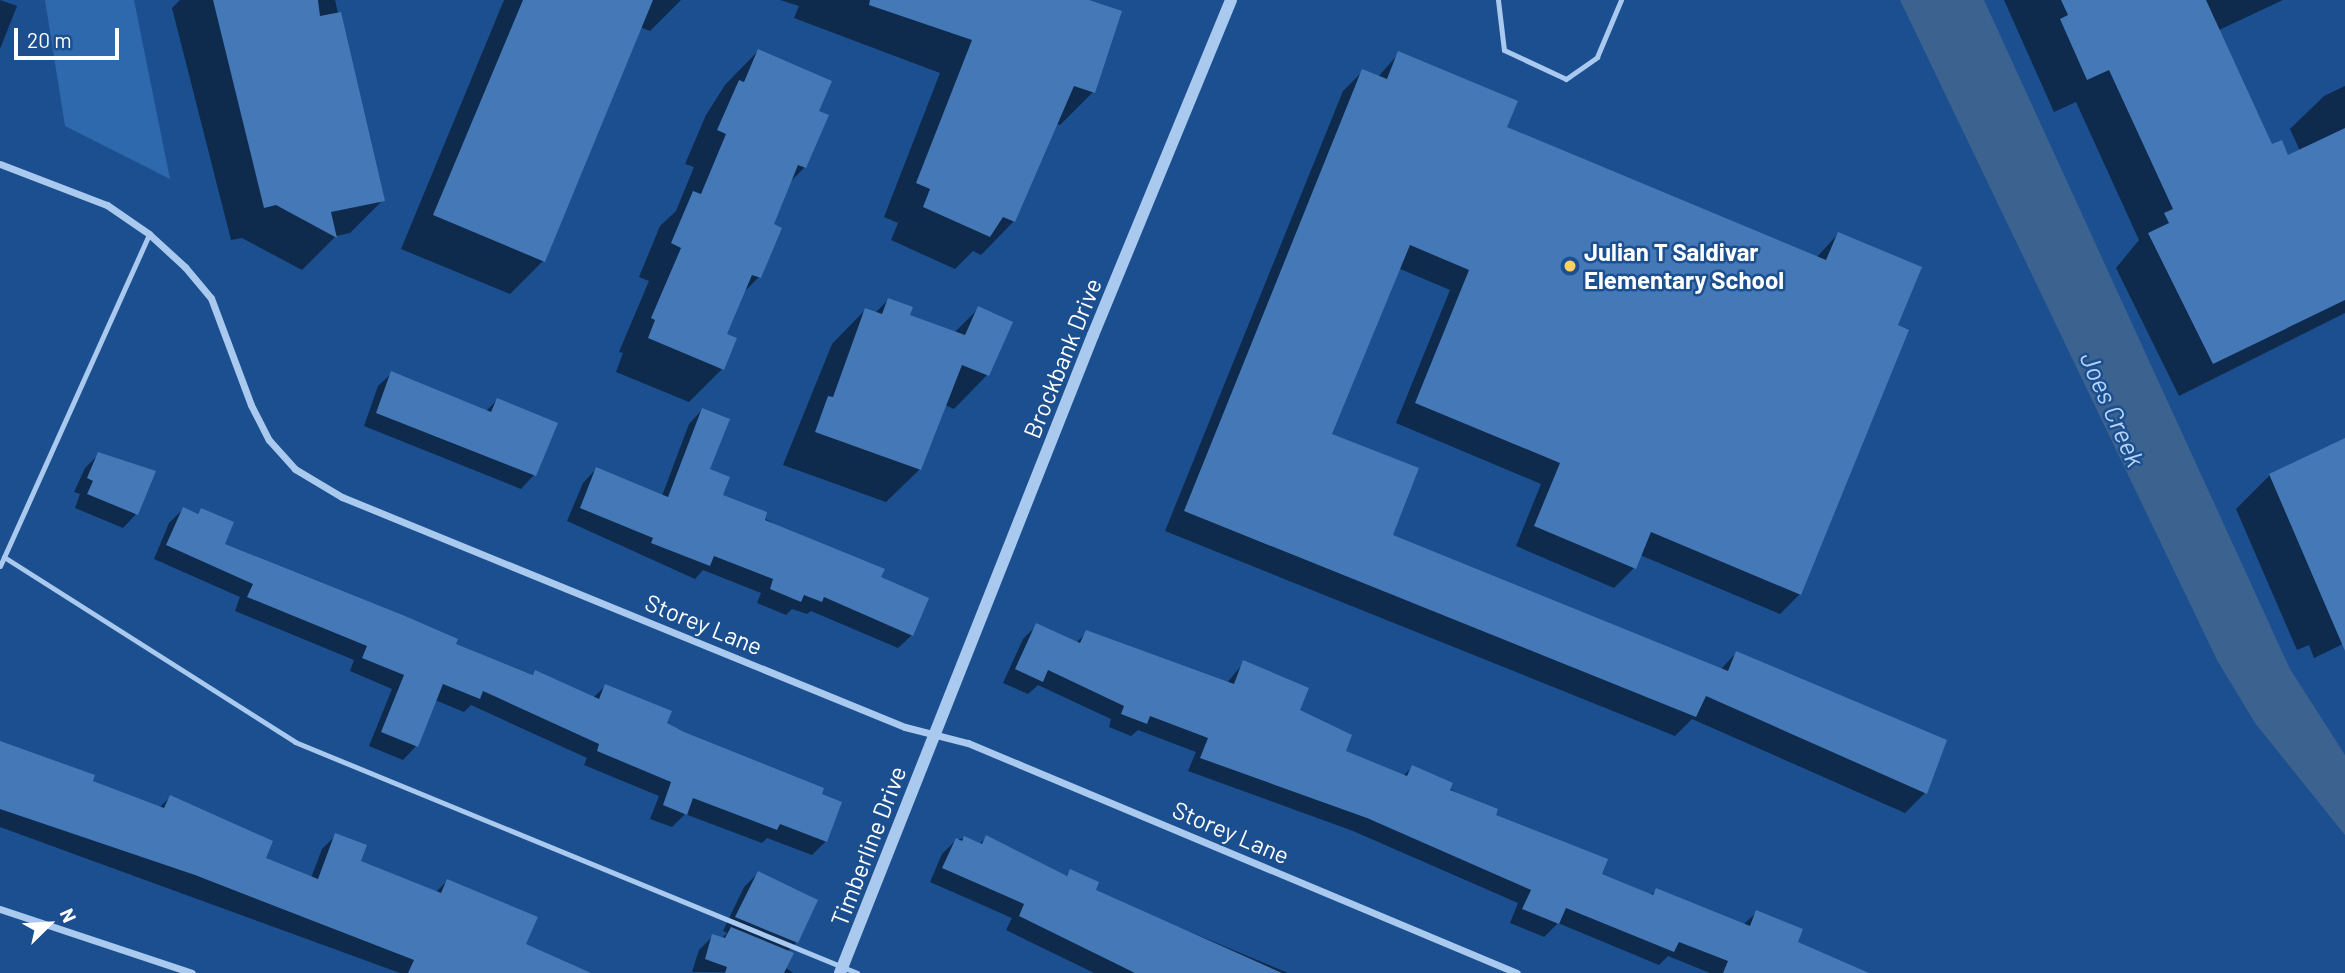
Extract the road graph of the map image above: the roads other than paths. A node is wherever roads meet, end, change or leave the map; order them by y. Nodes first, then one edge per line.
1 (1498, 0) edge
2 (1621, 0) edge
3 (1226, 2) edge
4 (0, 164) edge
5 (149, 234) junction
6 (4, 557) junction
7 (0, 566) edge
8 (934, 734) junction
9 (0, 909) edge
10 (842, 970) edge
11 (192, 973) edge
12 (857, 973) edge
13 (1517, 973) edge

1 - 2 lane
3 - 8 street, Brockbank Drive
4 - 5 street, Storey Lane
5 - 6 lane
5 - 8 street, Storey Lane
6 - 7 lane
6 - 10 lane
8 - 10 street, Timberline Drive
8 - 13 street, Storey Lane
9 - 11 street
10 - 12 lane

